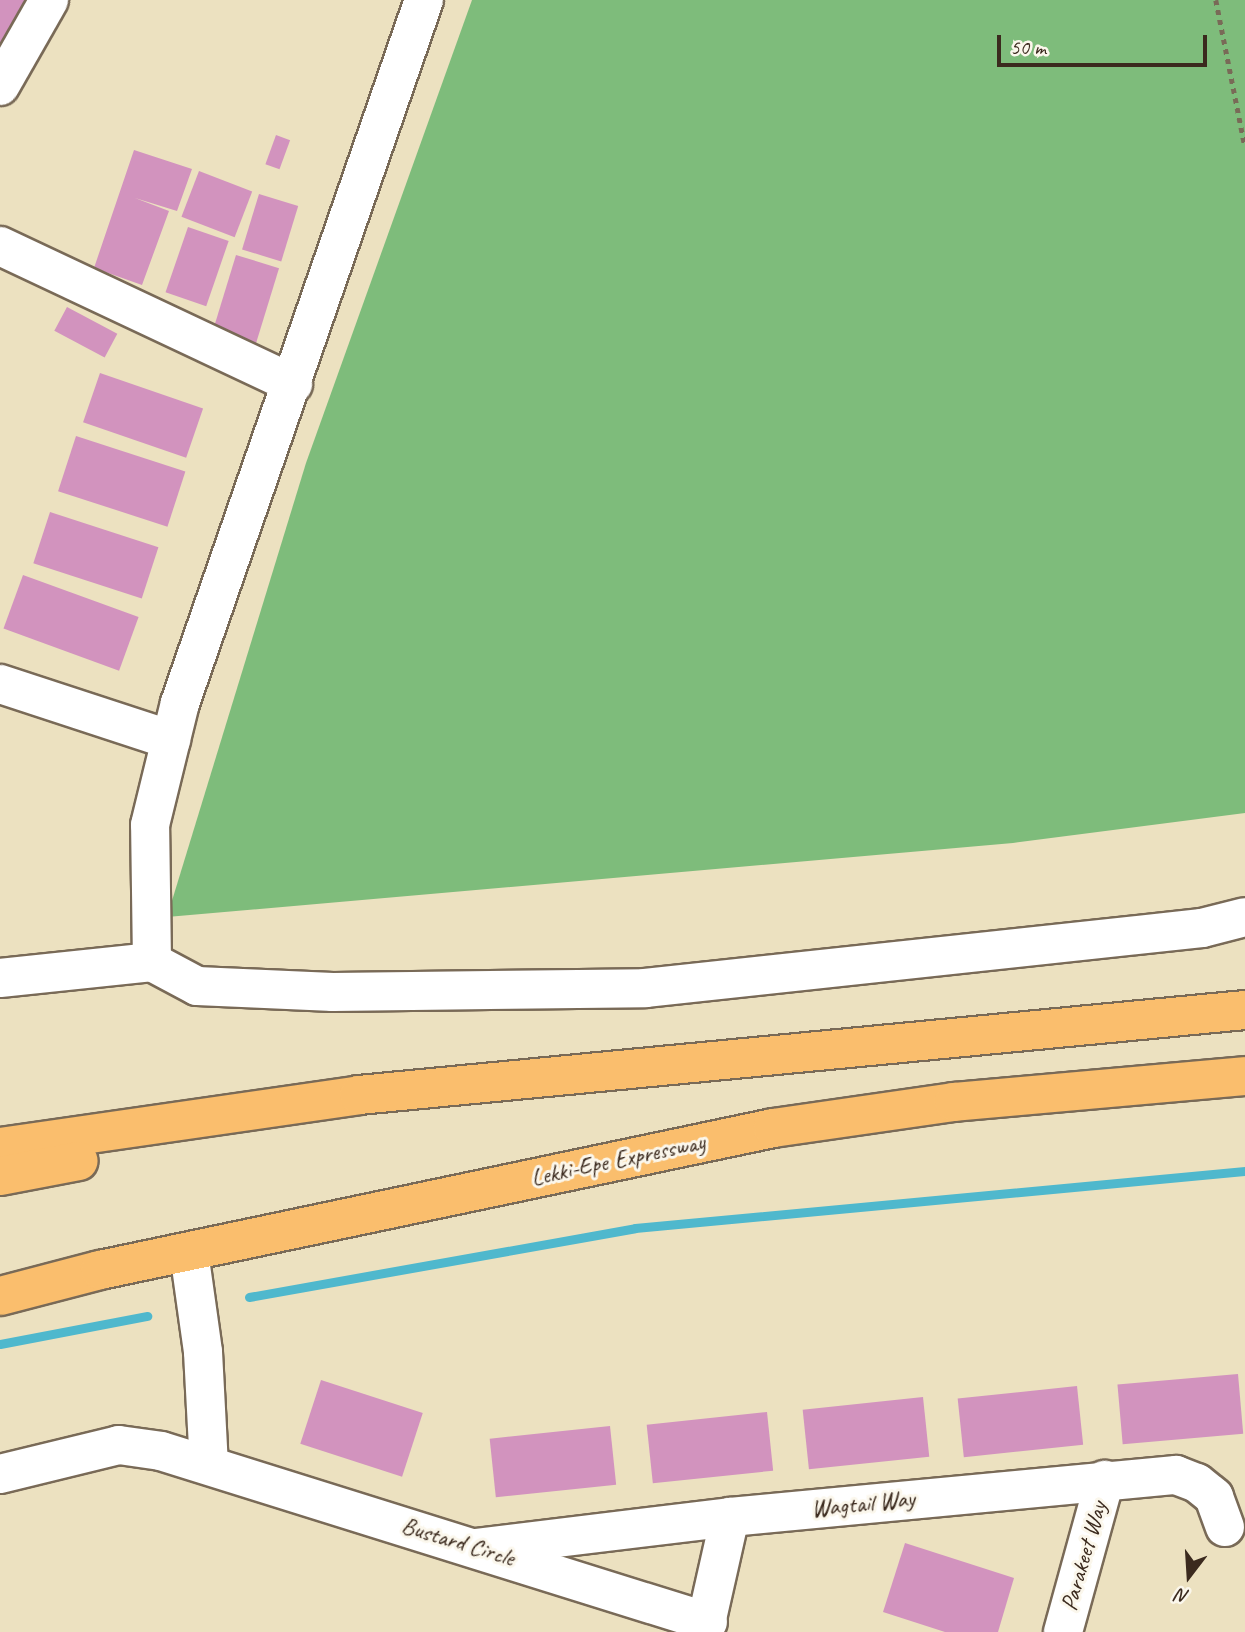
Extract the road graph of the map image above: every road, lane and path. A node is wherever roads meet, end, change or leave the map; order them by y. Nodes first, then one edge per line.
1 (49, 0) edge
2 (424, 0) edge
3 (1216, 0) edge
4 (0, 86) edge
5 (1245, 146) edge
6 (0, 246) edge
7 (293, 384) junction
8 (0, 684) edge
9 (171, 740) junction
10 (1245, 917) edge
11 (152, 962) junction
12 (0, 978) edge
13 (1245, 1010) edge
14 (1245, 1076) edge
15 (149, 1125) junction
16 (0, 1147) edge
17 (0, 1176) edge
18 (189, 1252) junction
19 (100, 1270) junction
20 (0, 1276) edge
21 (0, 1296) edge
22 (208, 1465) junction
23 (0, 1474) edge
24 (1105, 1480) junction
25 (730, 1517) junction
26 (1226, 1527) dead end
27 (475, 1548) junction
28 (706, 1627) edge
29 (1063, 1632) edge

1 - 4 street
2 - 7 street
3 - 5 path
6 - 7 street
7 - 9 street
8 - 9 street
9 - 11 street
10 - 11 street
11 - 12 street
13 - 15 highway
14 - 18 highway, Lekki-Epe Expressway
15 - 16 highway
15 - 17 highway
18 - 19 highway, Lekki-Epe Expressway
18 - 22 street
19 - 20 highway
19 - 21 highway, Lekki-Epe Expressway
22 - 23 street, Bustard Circle
22 - 27 street, Bustard Circle
24 - 25 street, Wagtail Way
24 - 26 street, Wagtail Way
24 - 29 street, Parakeet Way
25 - 27 street, Wagtail Way
25 - 28 street
27 - 28 street, Bustard Circle

